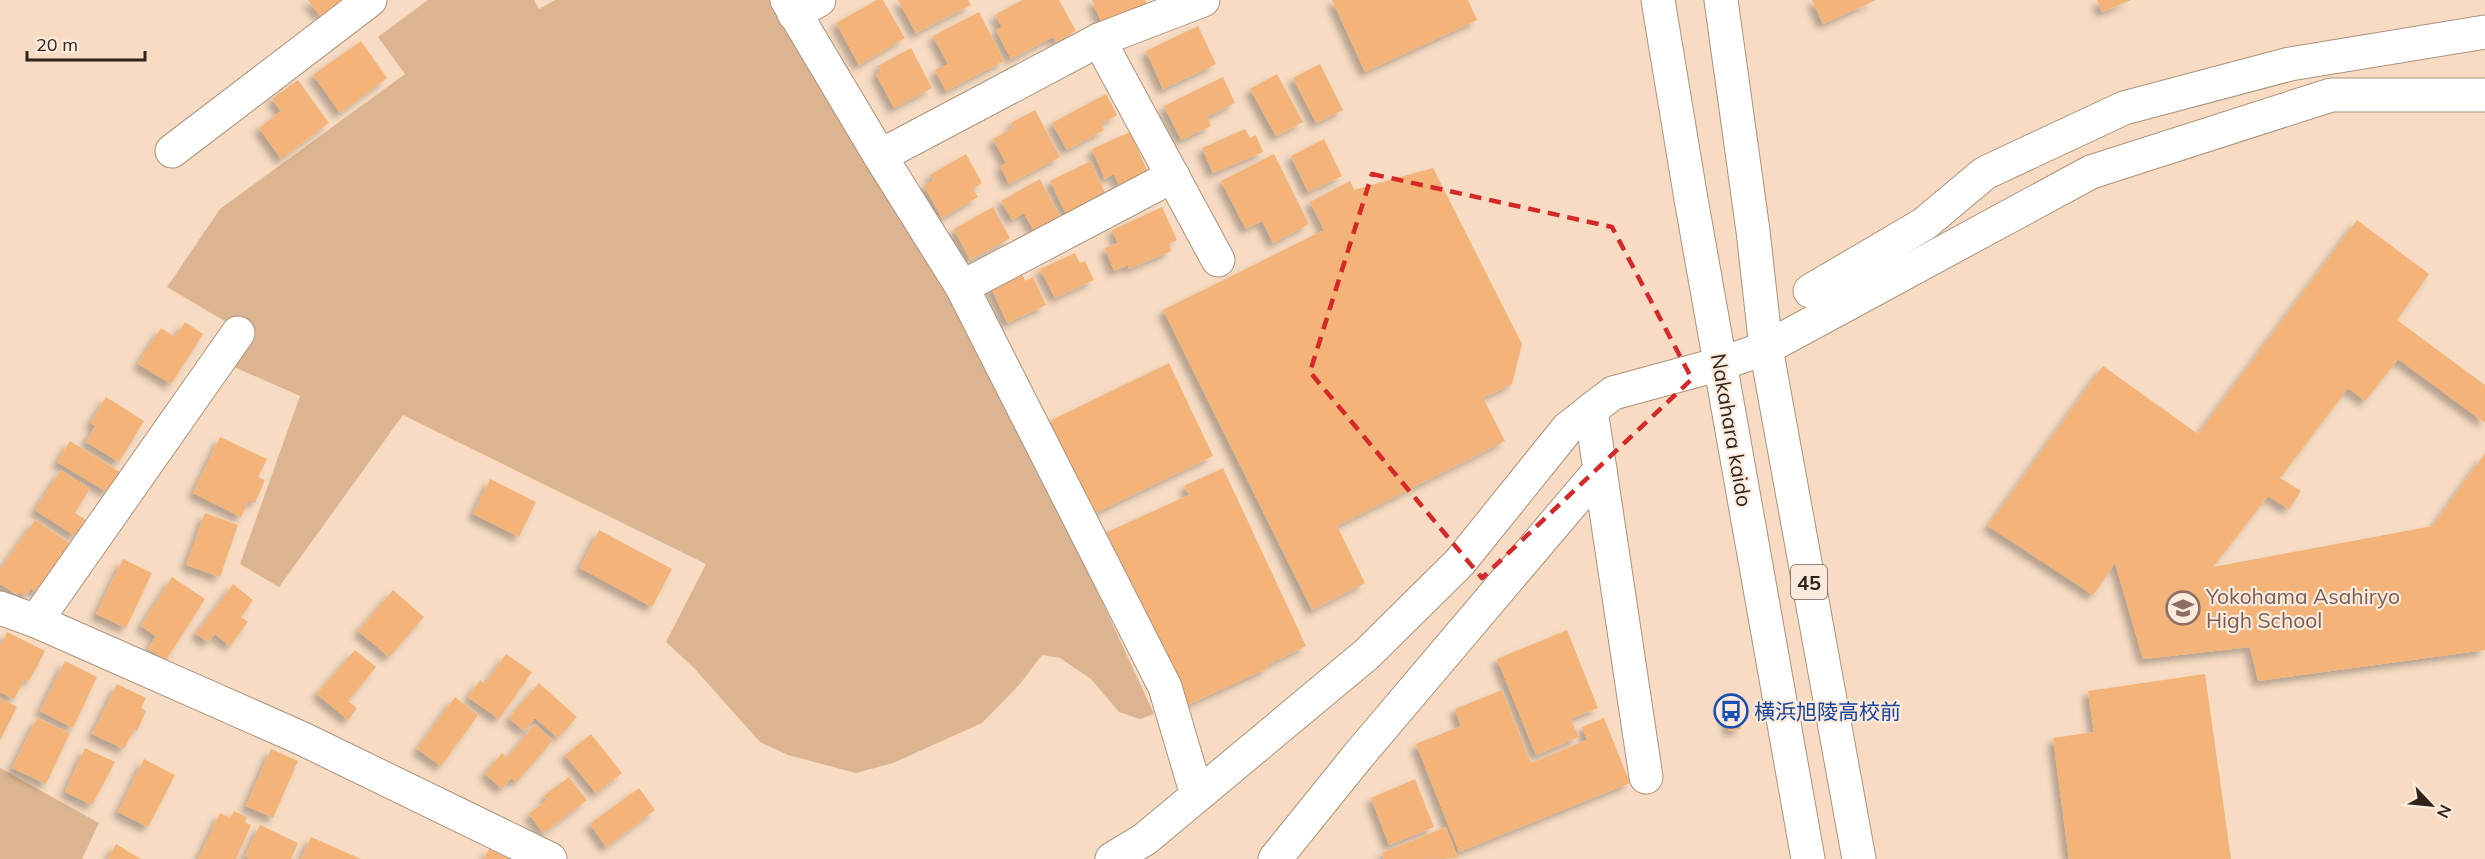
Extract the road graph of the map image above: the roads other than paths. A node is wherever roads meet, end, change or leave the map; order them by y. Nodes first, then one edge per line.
1 (370, 0) edge
2 (1203, 0) edge
3 (1658, 0) edge
4 (1721, 0) edge
5 (800, 5) edge
6 (2485, 32) edge
7 (1099, 40) junction
8 (2485, 95) edge
9 (172, 151) dead end
10 (880, 156) junction
11 (1173, 176) junction
12 (1218, 260) dead end
13 (962, 287) junction
14 (1810, 291) dead end
15 (238, 333) dead end
16 (1766, 348) junction
17 (1718, 349) junction
18 (1591, 410) junction
19 (1600, 470) junction
20 (0, 608) edge
21 (36, 621) junction
22 (1646, 777) dead end
23 (1197, 795) junction
24 (550, 859) edge
25 (1112, 859) edge
26 (1275, 859) edge
27 (1808, 859) edge
28 (1859, 859) edge

1 - 9 street
2 - 7 street
3 - 17 street, Nakahara kaido / 45
4 - 16 street, 45
5 - 10 street
6 - 14 street
7 - 10 street
7 - 11 street
8 - 16 street
10 - 13 street
11 - 12 street
11 - 13 street
13 - 23 street
15 - 21 street
16 - 17 street
16 - 28 street, 45
17 - 18 street
17 - 27 street, Nakahara kaido / 45
18 - 19 street
18 - 23 street
19 - 22 street
19 - 26 street
20 - 21 street
21 - 24 street
23 - 25 street

